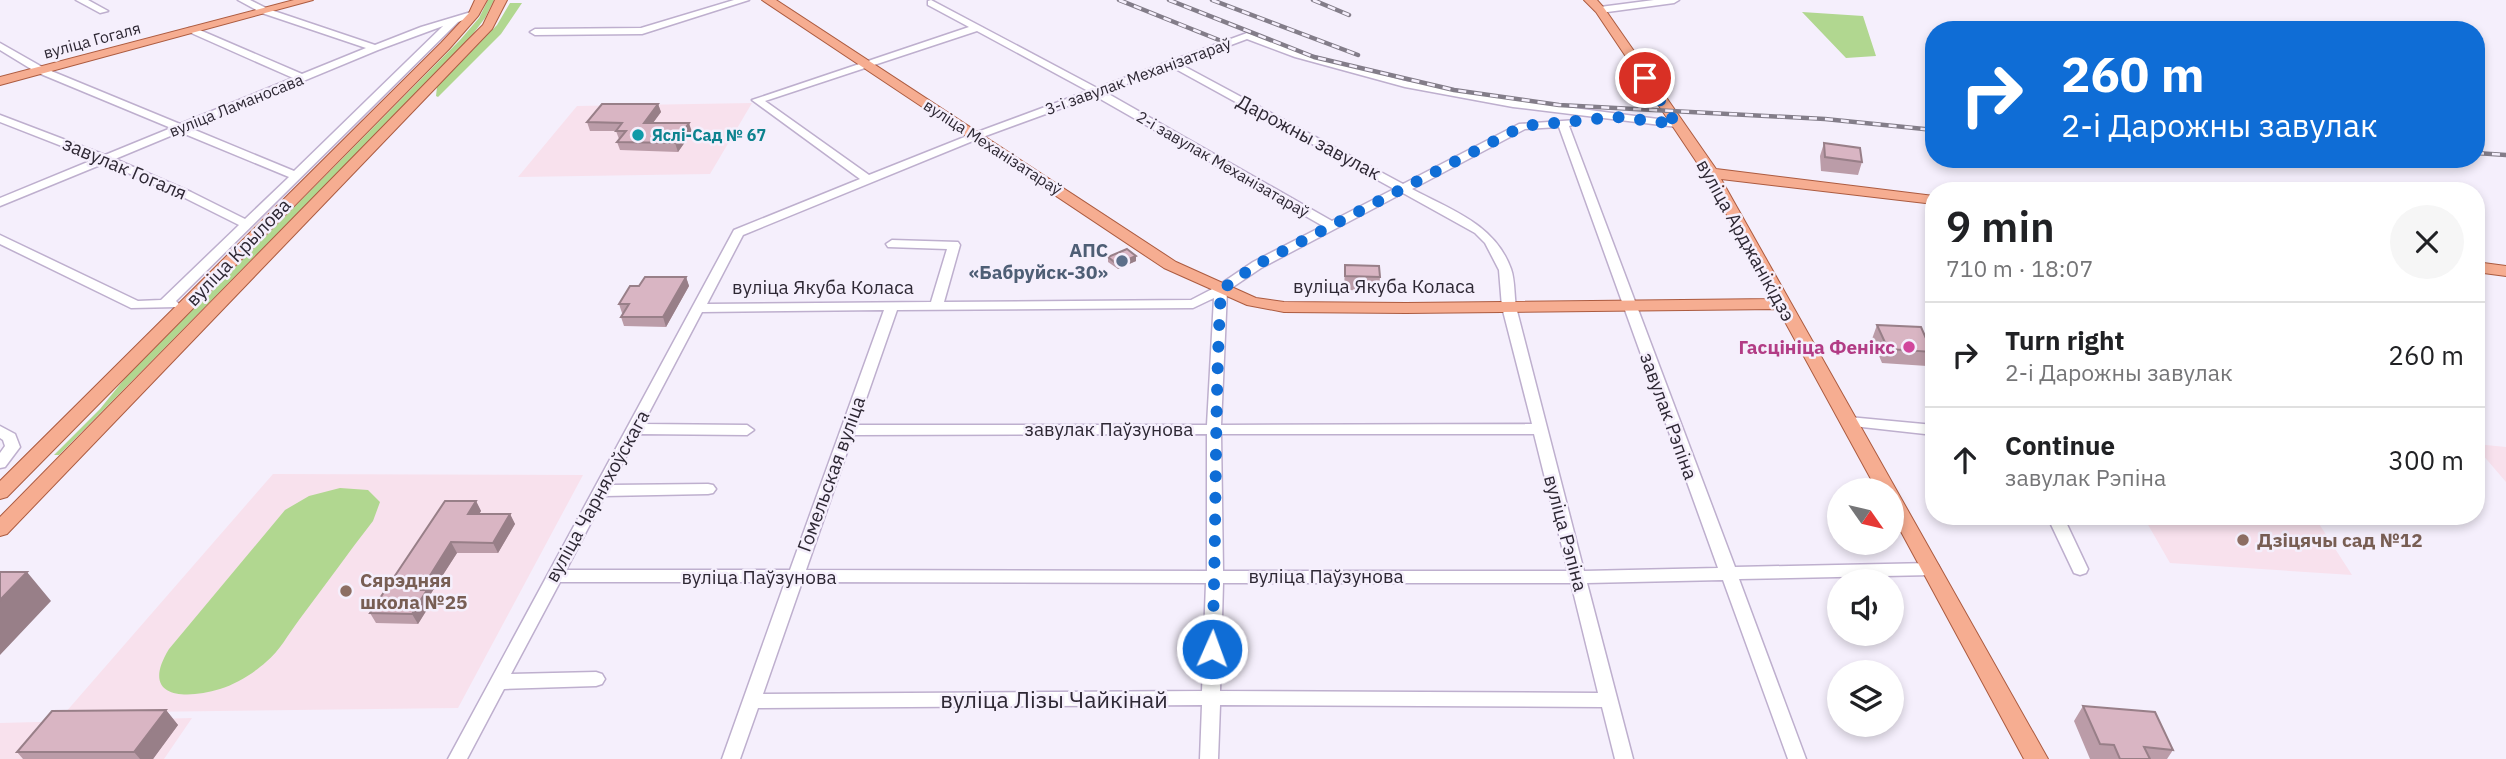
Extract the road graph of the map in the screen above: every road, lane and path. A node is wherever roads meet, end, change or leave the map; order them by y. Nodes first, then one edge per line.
1 (81, 0) edge
2 (243, 0) edge
3 (307, 0) edge
4 (501, 0) edge
5 (744, 0) edge
6 (768, 0) edge
7 (1590, 0) edge
8 (1674, 0) edge
9 (931, 3) dead end
10 (477, 7) edge
11 (1600, 10) junction
12 (103, 11) dead end
13 (265, 11) junction
14 (455, 19) junction
15 (976, 28) junction
16 (192, 30) junction
17 (535, 32) dead end
18 (0, 46) edge
19 (374, 48) junction
20 (1173, 64) junction
21 (865, 65) junction
22 (40, 70) junction
23 (302, 78) junction
24 (0, 81) edge
25 (1095, 91) junction
26 (1616, 117) junction
27 (0, 118) edge
28 (1563, 122) junction
29 (1676, 124) junction
30 (180, 128) junction
31 (976, 136) junction
32 (104, 159) junction
33 (1711, 173) junction
34 (296, 176) junction
35 (868, 180) junction
36 (1406, 188) junction
37 (1925, 199) edge
38 (0, 202) edge
39 (247, 224) junction
40 (1332, 226) junction
41 (738, 233) joint
42 (0, 239) edge
43 (892, 244) dead end
44 (2485, 268) edge
45 (2506, 271) edge
46 (1221, 290) junction
47 (165, 304) junction
48 (1783, 304) junction
49 (187, 305) junction
50 (1628, 306) junction
51 (936, 307) junction
52 (1509, 307) junction
53 (697, 308) junction
54 (891, 308) junction
55 (1849, 422) junction
56 (1214, 428) junction
57 (635, 429) junction
58 (1539, 429) junction
59 (1925, 429) edge
60 (747, 430) dead end
61 (847, 430) junction
62 (0, 431) edge
63 (0, 463) edge
64 (28, 464) junction
65 (61, 466) junction
66 (1880, 478) edge
67 (708, 488) dead end
68 (601, 491) junction
69 (0, 492) edge
70 (1904, 519) edge
71 (2059, 525) edge
72 (0, 529) edge
73 (1932, 569) junction
74 (2080, 569) dead end
75 (1215, 575) junction
76 (1727, 575) junction
77 (553, 576) junction
78 (793, 577) junction
79 (1578, 577) junction
80 (596, 679) dead end
81 (497, 682) junction
82 (1210, 698) junction
83 (1609, 700) junction
84 (750, 701) junction
85 (457, 759) edge
86 (731, 759) edge
87 (1209, 759) edge
88 (1624, 759) edge
89 (1797, 759) edge
90 (2036, 759) edge

1 - 12 street
2 - 13 street
3 - 13 main road, вуліца Гогаля
4 - 65 main road, вуліца Крылова
5 - 17 street
6 - 21 main road, вуліца Механізатараў
7 - 11 main road, вуліца Арджанікідзэ
8 - 11 street
9 - 15 street, 2-і завулак Механізатараў
10 - 14 street, вуліца Ламаносава
10 - 49 main road, вуліца Крылова
11 - 29 main road, вуліца Арджанікідзэ
13 - 16 main road, вуліца Гогаля
13 - 19 street
14 - 19 street, вуліца Ламаносава
14 - 34 street
15 - 21 street
15 - 25 street, 2-і завулак Механізатараў
16 - 22 main road, вуліца Гогаля
16 - 23 street
18 - 22 street
19 - 23 street, вуліца Ламаносава
20 - 25 street, 3-і завулак Механізатараў
20 - 26 street, 3-і завулак Механізатараў
20 - 36 street, Дарожны завулак
21 - 31 main road, вуліца Механізатараў
21 - 35 street
22 - 24 main road, вуліца Гогаля
22 - 30 street
23 - 30 street, вуліца Ламаносава
25 - 31 street, 3-і завулак Механізатараў
25 - 40 street, 2-і завулак Механізатараў
26 - 28 street
26 - 29 street, 3-і завулак Механізатараў
27 - 32 street, завулак Гогаля
28 - 36 street
28 - 50 street, завулак Рэпіна
29 - 33 main road, вуліца Арджанікідзэ
30 - 32 street, вуліца Ламаносава
30 - 34 street
31 - 35 street, 3-і завулак Механізатараў
31 - 46 main road, вуліца Механізатараў
32 - 38 street, вуліца Ламаносава
32 - 39 street, завулак Гогаля
33 - 37 main road
33 - 48 main road, вуліца Арджанікідзэ
34 - 39 street
35 - 41 street, 3-і завулак Механізатараў
36 - 40 street
36 - 52 street, Дарожны завулак
39 - 47 street
40 - 46 street
41 - 53 street, вуліца Чарняхоўскага
42 - 47 street
43 - 51 street
44 - 45 main road
46 - 51 street, вуліца Якуба Коласа
46 - 52 main road, вуліца Якуба Коласа
46 - 56 street
47 - 49 street
48 - 50 main road, вуліца Якуба Коласа
48 - 55 main road, вуліца Арджанікідзэ
49 - 64 main road, вуліца Крылова
50 - 52 main road, вуліца Якуба Коласа
50 - 76 street, завулак Рэпіна
51 - 54 street, вуліца Якуба Коласа
52 - 58 street, вуліца Рэпіна
53 - 54 street, вуліца Якуба Коласа
53 - 57 street, вуліца Чарняхоўскага
54 - 61 street, Гомельская вуліца
55 - 59 street
55 - 66 main road, вуліца Арджанікідзэ
56 - 58 street, завулак Паўзунова
56 - 61 street, завулак Паўзунова
56 - 75 street
57 - 60 street
57 - 68 street, вуліца Чарняхоўскага
58 - 79 street, вуліца Рэпіна
61 - 78 street, Гомельская вуліца
62 - 63 street
64 - 65 main road
64 - 69 main road, вуліца Крылова
65 - 72 main road, вуліца Крылова
67 - 68 street
68 - 77 street, вуліца Чарняхоўскага
70 - 73 main road
71 - 74 street
73 - 76 street, вуліца Паўзунова
73 - 90 main road
75 - 78 street, вуліца Паўзунова
75 - 79 street, вуліца Паўзунова
75 - 82 street
76 - 79 street, вуліца Паўзунова
76 - 89 street, завулак Рэпіна
77 - 78 street, вуліца Паўзунова
77 - 81 street, вуліца Чарняхоўскага
78 - 84 street, Гомельская вуліца
79 - 83 street, вуліца Рэпіна
80 - 81 street
81 - 85 street, вуліца Чарняхоўскага
82 - 83 street, вуліца Лізы Чайкінай
82 - 84 street, вуліца Лізы Чайкінай
82 - 87 street
83 - 88 street, вуліца Рэпіна
84 - 86 street, Гомельская вуліца

